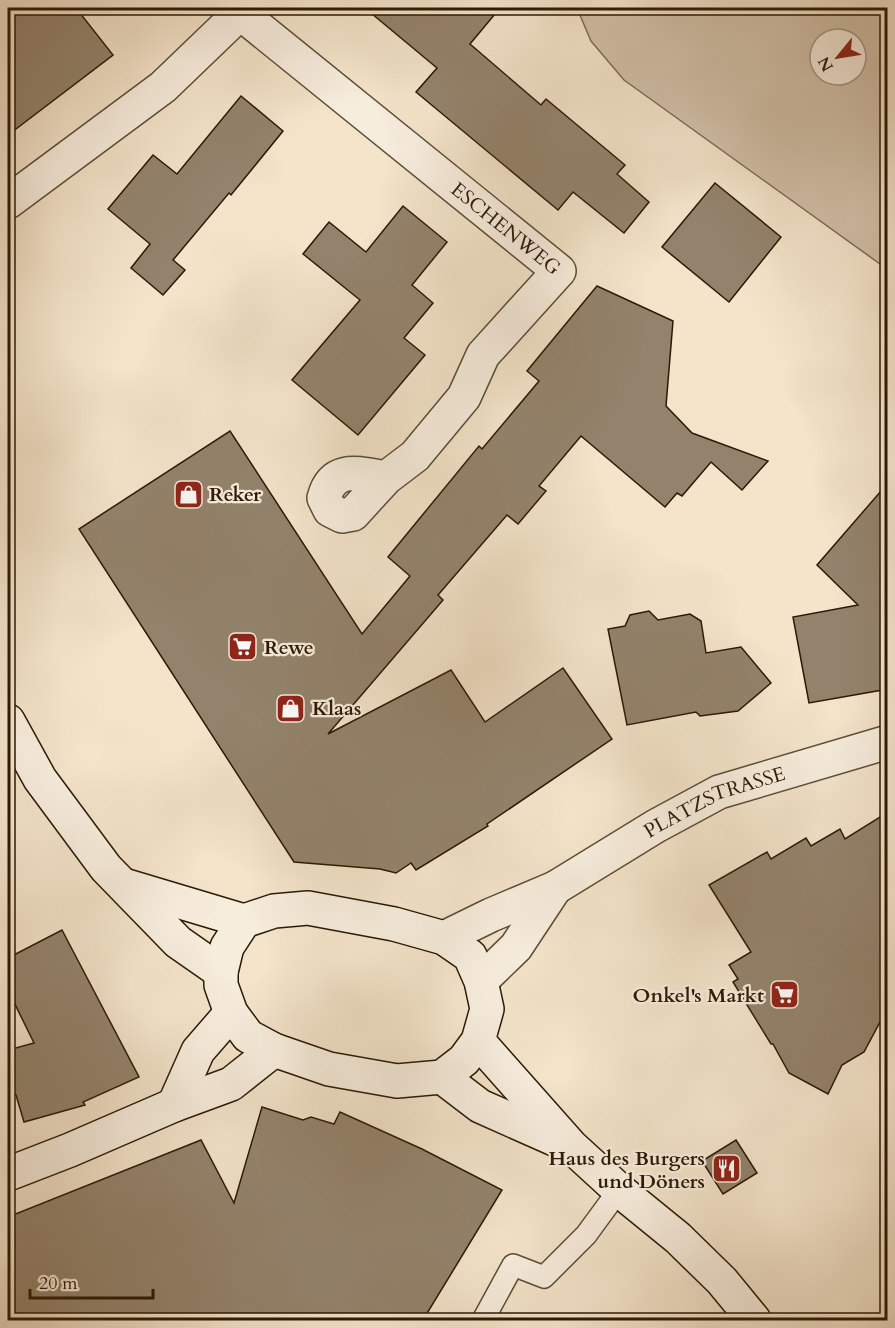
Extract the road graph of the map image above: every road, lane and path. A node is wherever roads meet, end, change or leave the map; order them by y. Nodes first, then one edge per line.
1 (237, 10) edge
2 (8, 202) edge
3 (386, 478) dead end
4 (8, 721) edge
5 (888, 742) edge
6 (122, 884) junction
7 (555, 888) junction
8 (244, 921) junction
9 (444, 938) junction
10 (221, 972) junction
11 (481, 981) junction
12 (231, 1013) junction
13 (478, 1041) junction
14 (273, 1050) junction
15 (442, 1077) junction
16 (174, 1106) junction
17 (571, 1146) junction
18 (8, 1174) edge
19 (619, 1190) junction
20 (483, 1320) edge
21 (754, 1320) edge

1 - 2 main road, ESCHENWEG
1 - 3 main road, ESCHENWEG
4 - 6 main road
5 - 7 main road, PLATZSTRASSE
6 - 8 main road
6 - 10 main road
7 - 9 main road, PLATZSTRASSE
7 - 11 main road, PLATZSTRASSE
8 - 9 main road
8 - 10 main road
9 - 11 main road
10 - 12 main road
11 - 13 main road
12 - 14 main road
12 - 16 main road
13 - 15 main road
13 - 17 main road
14 - 15 main road
14 - 16 main road
15 - 17 main road
16 - 18 main road
17 - 19 main road
19 - 20 lane
19 - 21 main road

